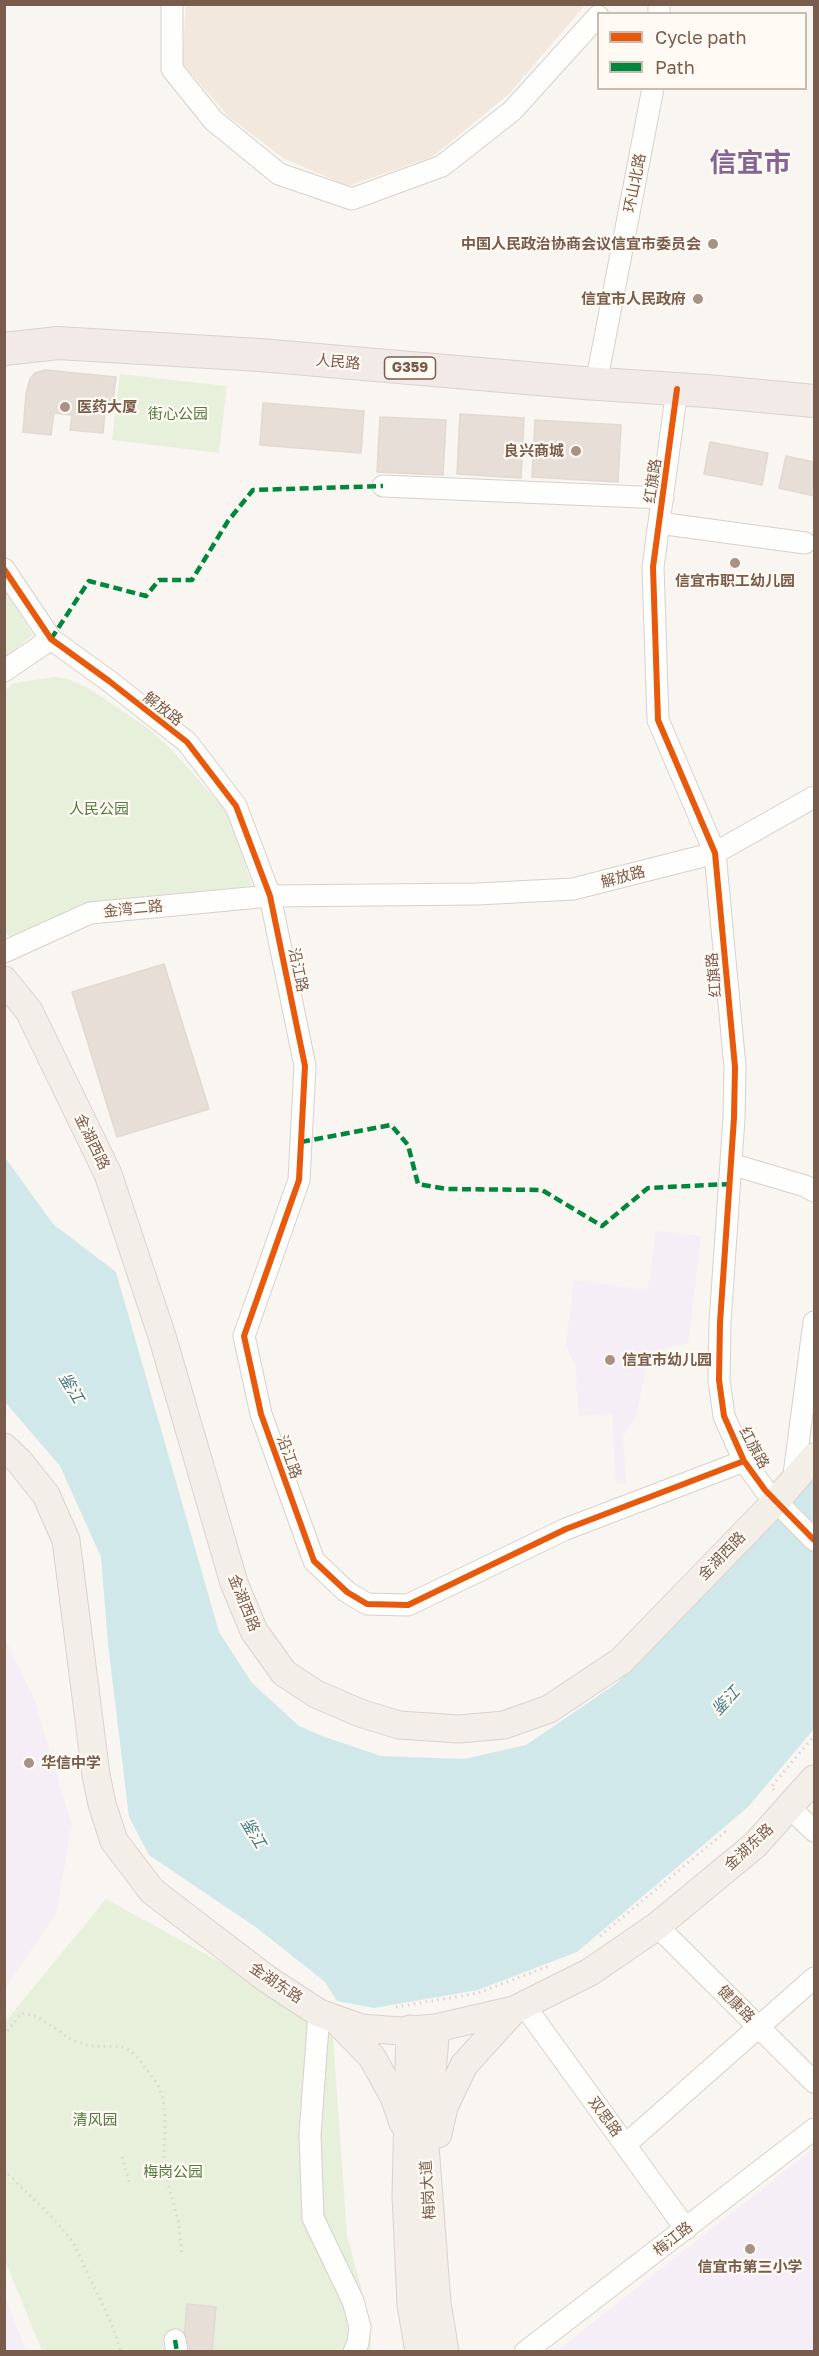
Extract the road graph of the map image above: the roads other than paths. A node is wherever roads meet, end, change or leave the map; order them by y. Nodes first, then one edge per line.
1 (172, 4) edge
2 (597, 18) edge
3 (653, 90) edge
4 (4, 349) edge
5 (4, 363) edge
6 (596, 384) junction
7 (676, 396) junction
8 (814, 401) edge
9 (814, 415) edge
10 (383, 486) dead end
11 (663, 498) junction
12 (659, 523) junction
13 (805, 543) dead end
14 (4, 569) edge
15 (51, 639) junction
16 (4, 671) edge
17 (814, 796) edge
18 (715, 853) junction
19 (270, 896) junction
20 (4, 952) edge
21 (4, 980) edge
22 (731, 1164) junction
23 (814, 1191) edge
24 (814, 1322) edge
25 (4, 1447) edge
26 (814, 1457) edge
27 (744, 1461) junction
28 (784, 1491) junction
29 (814, 1540) edge
30 (814, 1779) edge
31 (782, 1799) junction
32 (814, 1831) edge
33 (657, 1926) junction
34 (814, 1978) edge
35 (519, 2008) junction
36 (327, 2015) junction
37 (759, 2027) junction
38 (423, 2029) junction
39 (814, 2082) edge
40 (814, 2129) edge
41 (407, 2138) junction
42 (626, 2145) junction
43 (427, 2185) junction
44 (686, 2229) junction
45 (528, 2351) edge
46 (354, 2352) edge
47 (419, 2352) edge
48 (445, 2352) edge

1 - 2 street
3 - 6 street, 环山北路
4 - 6 highway, 人民路 / G359
5 - 7 highway, 人民路 / G359
6 - 7 highway, 人民路 / G359
7 - 8 highway, 人民路 / G359
7 - 9 highway, 人民路 / G359
7 - 11 street, 红旗路
10 - 11 street
11 - 12 street, 红旗路
12 - 13 street
12 - 18 street, 红旗路
14 - 15 street, 解放路
15 - 16 street
15 - 19 street, 解放路
17 - 18 street, 解放路
18 - 19 street, 解放路
18 - 22 street, 红旗路
19 - 20 street, 金湾二路
19 - 27 street, 沿江路
21 - 28 main road, 金湖西路
22 - 23 street
22 - 27 street, 红旗路
24 - 28 street
25 - 36 main road, 金湖东路
26 - 28 main road, 金湖西路
27 - 28 street, 红旗路
28 - 29 street, 红旗路
30 - 31 main road, 金湖东路
31 - 32 street
31 - 33 main road, 金湖东路
33 - 35 main road, 金湖东路
33 - 37 street, 健康路
34 - 37 street
35 - 38 main road, 金湖东路
35 - 42 street, 双思路
35 - 43 main road
36 - 38 main road, 金湖东路
36 - 41 main road
36 - 46 street
37 - 39 street, 健康路
37 - 42 street
38 - 41 main road, 梅岗大道
38 - 43 main road, 梅岗大道
40 - 44 street, 梅江路
41 - 47 main road, 梅岗大道
42 - 44 street, 双思路
43 - 48 main road, 梅岗大道
44 - 45 street, 梅江路

